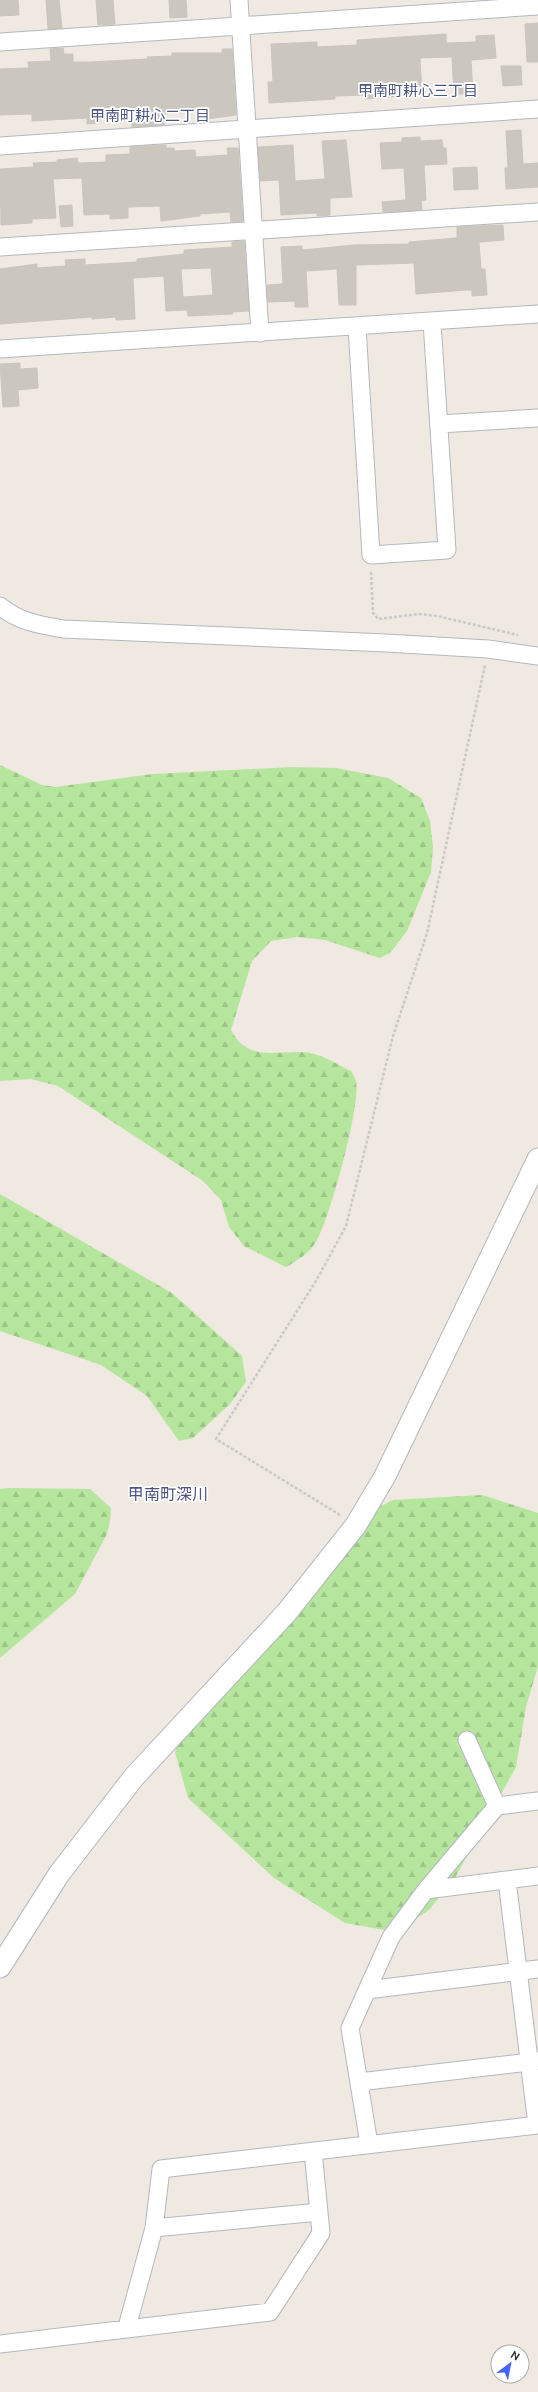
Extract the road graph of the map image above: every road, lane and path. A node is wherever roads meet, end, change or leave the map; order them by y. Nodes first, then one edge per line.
1 (239, 0) edge
2 (538, 6) edge
3 (240, 26) junction
4 (0, 42) edge
5 (538, 109) edge
6 (247, 129) junction
7 (0, 146) edge
8 (538, 212) edge
9 (255, 231) junction
10 (0, 247) edge
11 (538, 314) edge
12 (432, 322) junction
13 (357, 327) junction
14 (260, 333) junction
15 (0, 349) edge
16 (538, 418) edge
17 (439, 424) junction
18 (372, 555) junction
19 (0, 606) edge
20 (524, 636) dead end
21 (488, 649) junction
22 (538, 656) edge
23 (538, 1159) edge
24 (356, 1525) junction
25 (466, 1740) dead end
26 (538, 1801) edge
27 (496, 1806) junction
28 (538, 1876) edge
29 (508, 1880) junction
30 (426, 1890) junction
31 (0, 1967) edge
32 (538, 1969) edge
33 (518, 1971) junction
34 (367, 1990) junction
35 (534, 2061) edge
36 (359, 2082) junction
37 (537, 2125) edge
38 (369, 2144) junction
39 (313, 2151) junction
40 (318, 2212) junction
41 (154, 2228) junction
42 (127, 2327) junction
43 (0, 2344) edge

1 - 3 street
2 - 3 street
3 - 4 street
3 - 6 street
5 - 6 street
6 - 7 street
6 - 9 street
8 - 9 street
9 - 10 street
9 - 14 street
11 - 12 street
12 - 13 street
12 - 17 street
13 - 14 street
13 - 18 street
14 - 15 street
16 - 17 street
17 - 18 street
18 - 20 path
19 - 21 street
21 - 22 street
21 - 24 path
23 - 24 street
24 - 31 street
25 - 27 street
26 - 27 street
27 - 30 street
28 - 29 street
29 - 30 street
29 - 33 street
30 - 34 street
32 - 33 street
33 - 34 street
33 - 35 street
34 - 36 street
35 - 36 street
35 - 37 street
36 - 38 street
37 - 38 street
38 - 39 street
39 - 40 street
39 - 41 street
40 - 41 street
40 - 42 street
41 - 42 street
42 - 43 street

